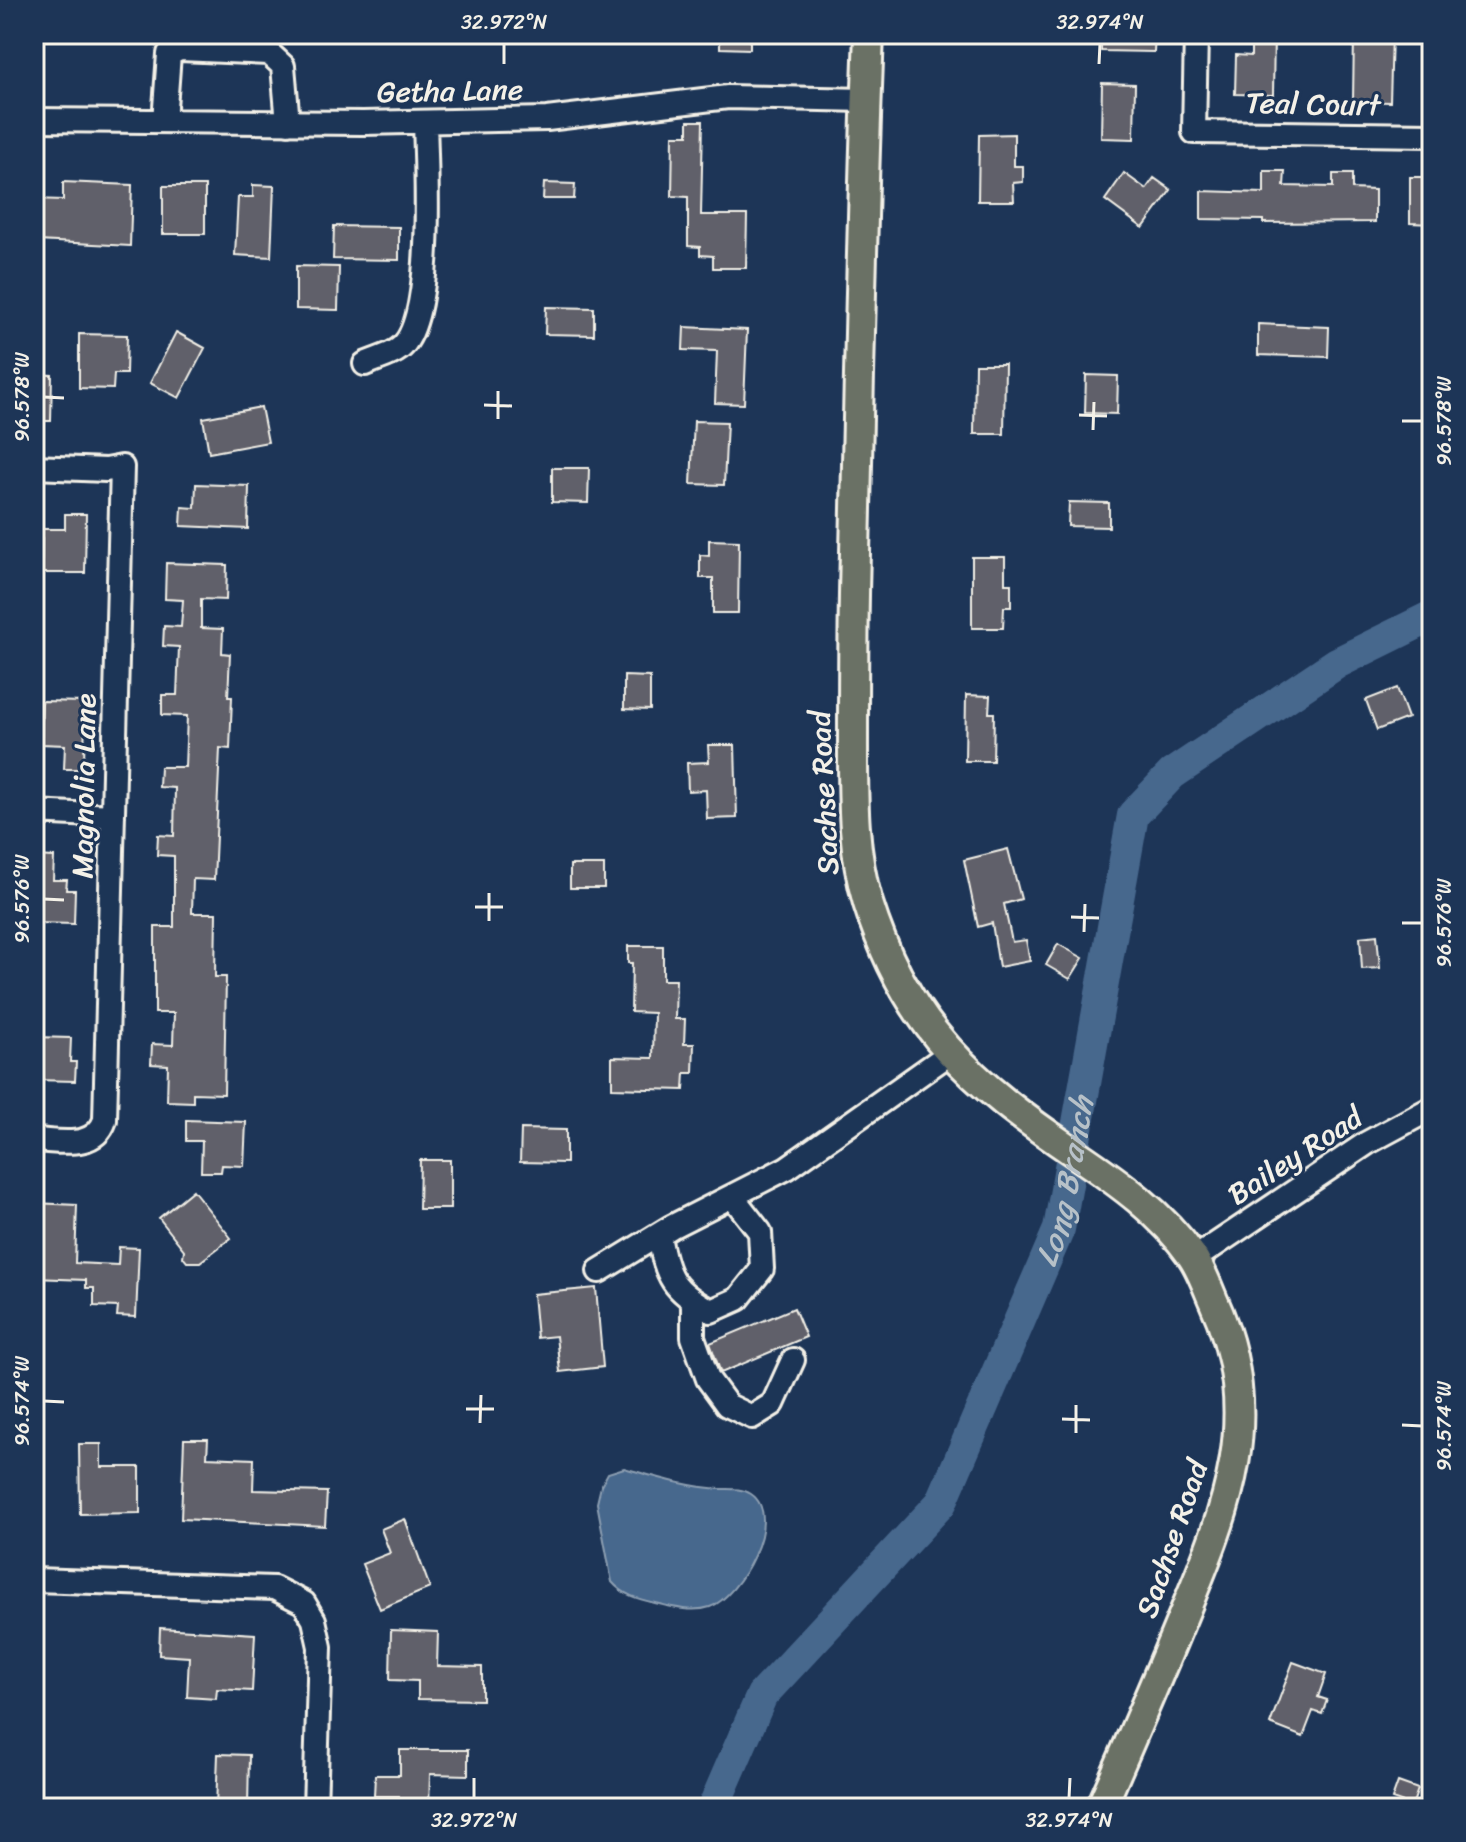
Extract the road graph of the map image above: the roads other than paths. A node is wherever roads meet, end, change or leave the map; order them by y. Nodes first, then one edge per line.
1 (869, 34) edge
2 (1196, 34) edge
3 (866, 100) junction
4 (34, 120) edge
5 (164, 121) junction
6 (425, 122) junction
7 (288, 123) junction
8 (1432, 135) edge
9 (365, 364) dead end
10 (34, 467) edge
11 (34, 812) edge
12 (113, 816) junction
13 (950, 1053) junction
14 (1432, 1108) edge
15 (34, 1140) edge
16 (732, 1196) junction
17 (659, 1235) junction
18 (1194, 1259) junction
19 (599, 1271) dead end
20 (693, 1302) junction
21 (793, 1360) dead end
22 (34, 1580) edge
23 (315, 1808) edge
24 (1101, 1808) edge

1 - 3 main road, Sachse Road
2 - 8 street, Teal Court
3 - 6 street, Getha Lane
3 - 13 main road, Sachse Road
4 - 5 street, Getha Lane
5 - 7 street, Getha Lane
5 - 7 street
6 - 7 street, Getha Lane
6 - 9 street
10 - 12 street, Magnolia Lane
11 - 12 street
12 - 15 street, Magnolia Lane
13 - 16 street
13 - 18 main road, Sachse Road
14 - 18 street, Bailey Road
16 - 17 street
16 - 20 street
17 - 19 street
17 - 20 street
18 - 24 main road, Sachse Road
20 - 21 street
22 - 23 street

